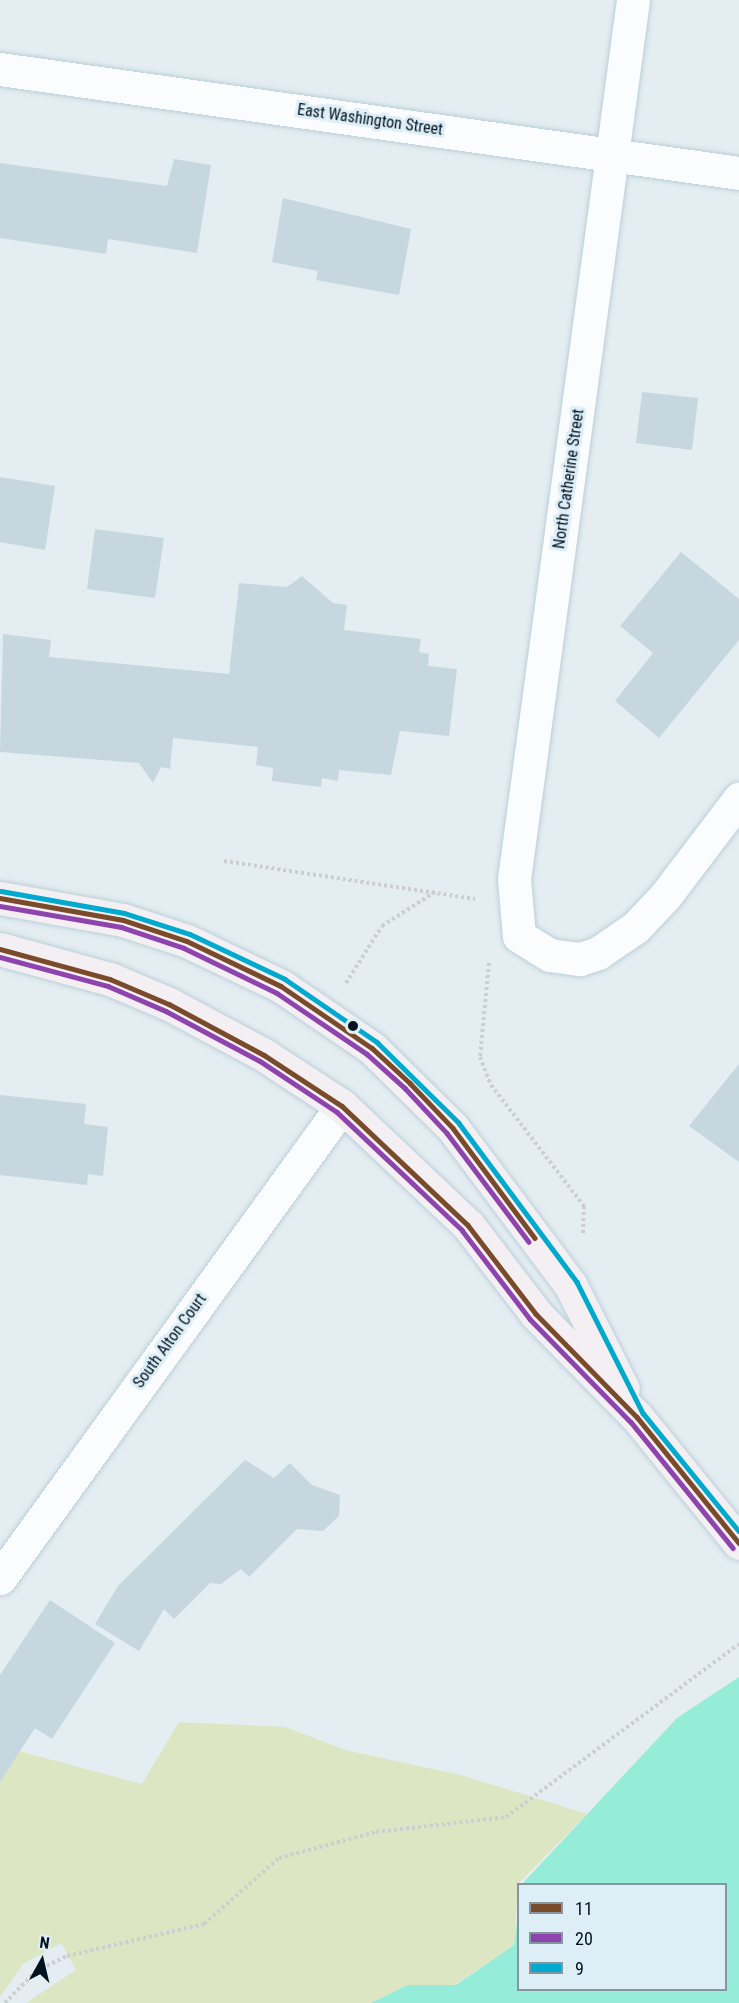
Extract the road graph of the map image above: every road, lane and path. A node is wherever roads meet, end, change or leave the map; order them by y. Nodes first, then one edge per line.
1 (633, 0) edge
2 (0, 69) edge
3 (613, 154) junction
4 (739, 173) edge
5 (739, 799) edge
6 (224, 861) dead end
7 (436, 892) junction
8 (0, 898) edge
9 (522, 927) junction
10 (0, 949) edge
11 (353, 972) dead end
12 (342, 1106) junction
13 (584, 1206) dead end
14 (637, 1417) junction
15 (739, 1543) edge
16 (0, 1578) edge
17 (739, 1644) edge
18 (5, 2003) edge

1 - 3 street, North Catherine Street
2 - 3 street, East Washington Street
3 - 4 street, East Washington Street
3 - 9 street, North Catherine Street
5 - 9 street
6 - 7 path
7 - 9 path
7 - 11 path
8 - 14 main road
9 - 13 path
10 - 12 main road
12 - 14 main road
12 - 16 street, South Alton Court
14 - 15 main road
17 - 18 path

